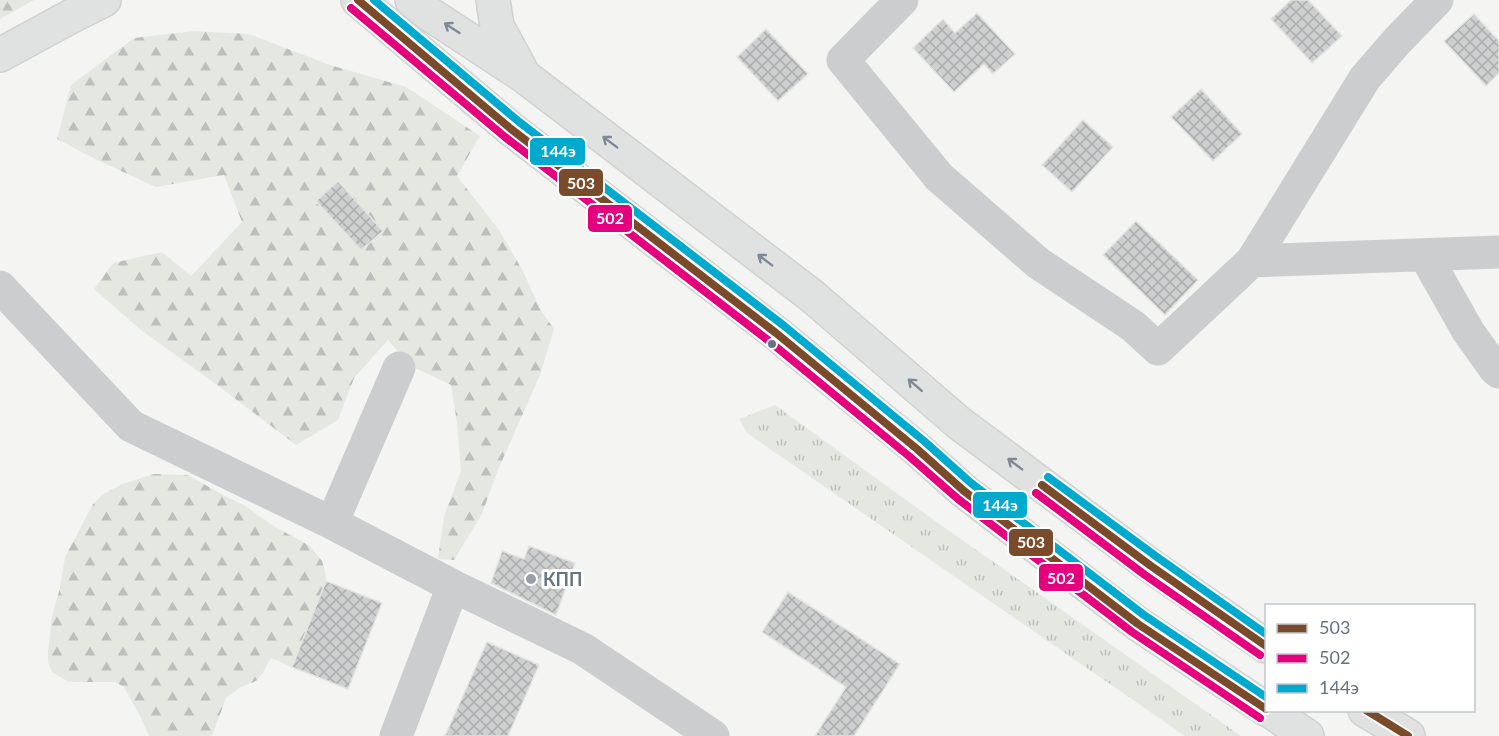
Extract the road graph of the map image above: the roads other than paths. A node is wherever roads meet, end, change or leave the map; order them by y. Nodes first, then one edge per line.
1 (104, 0) edge
2 (358, 0) edge
3 (412, 0) edge
4 (493, 0) edge
5 (902, 0) edge
6 (1437, 0) edge
7 (75, 9) edge
8 (0, 55) edge
9 (524, 76) junction
10 (1499, 252) edge
11 (1425, 255) junction
12 (1252, 261) junction
13 (0, 287) edge
14 (399, 368) dead end
15 (1499, 372) edge
16 (332, 523) junction
17 (453, 586) junction
18 (1265, 645) edge
19 (1265, 708) edge
20 (1271, 712) edge
21 (1367, 712) edge
22 (396, 736) edge
23 (713, 736) edge
24 (1307, 736) edge
25 (1408, 736) edge

1 - 7 main road
2 - 19 main road
9 -> 3 main road
4 - 9 main road
5 - 12 street
6 - 12 street
7 - 8 main road
18 -> 9 main road
10 - 11 street
11 - 12 street
11 - 15 street
13 - 16 street
14 - 16 street
16 - 17 street
17 - 22 street
17 - 23 street
20 - 24 main road
21 - 25 main road

